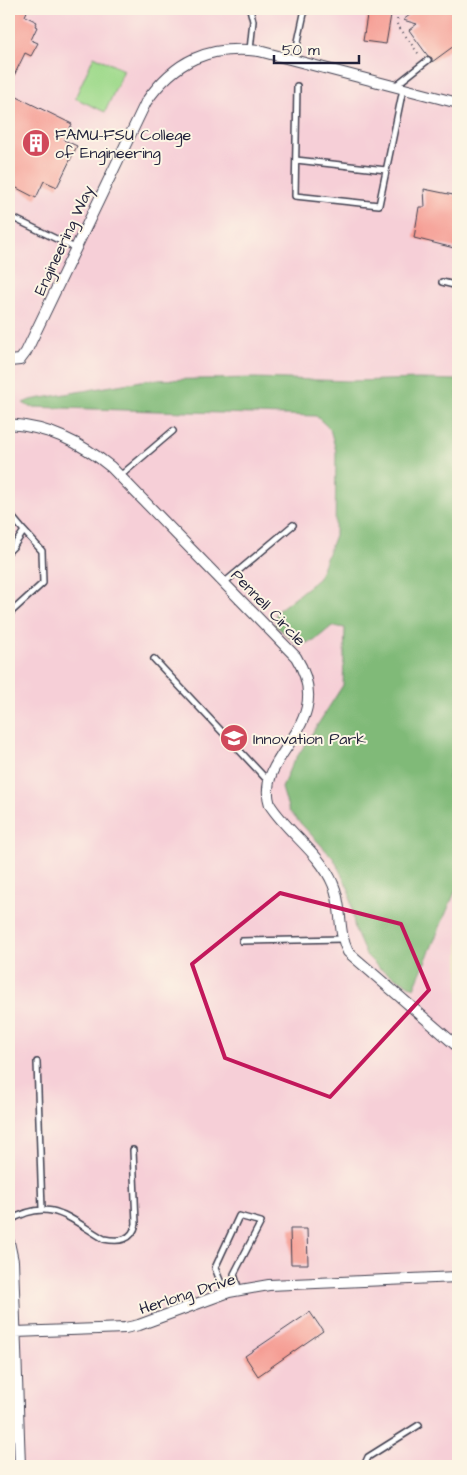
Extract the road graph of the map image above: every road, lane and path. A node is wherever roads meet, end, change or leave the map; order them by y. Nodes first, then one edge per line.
1 (250, 9) edge
2 (299, 9) edge
3 (305, 9) edge
4 (398, 9) edge
5 (302, 22) junction
6 (250, 50) junction
7 (294, 60) junction
8 (426, 61) joint
9 (297, 86) dead end
10 (399, 87) junction
11 (458, 102) edge
12 (296, 160) junction
13 (386, 170) junction
14 (9, 216) edge
15 (75, 248) junction
16 (442, 282) dead end
17 (458, 286) edge
18 (9, 361) edge
19 (9, 424) edge
20 (173, 431) dead end
21 (120, 476) junction
22 (9, 513) edge
23 (293, 525) dead end
24 (24, 531) junction
25 (9, 550) edge
26 (224, 582) junction
27 (9, 614) edge
28 (154, 659) dead end
29 (268, 781) junction
30 (342, 939) junction
31 (242, 941) dead end
32 (458, 1048) edge
33 (37, 1062) dead end
34 (133, 1150) dead end
35 (42, 1209) junction
36 (9, 1221) edge
37 (9, 1242) edge
38 (458, 1277) edge
39 (239, 1291) junction
40 (225, 1294) junction
41 (15, 1332) junction
42 (418, 1425) dead end
43 (20, 1466) edge
44 (364, 1466) edge

1 - 6 lane
2 - 5 lane
3 - 5 lane
4 - 8 path
5 - 7 lane
6 - 7 street, Engineering Way
6 - 15 street, Engineering Way
7 - 10 street, Engineering Way
8 - 10 lane
9 - 12 lane
10 - 11 street, Engineering Way
10 - 13 lane
12 - 13 lane
12 - 13 lane
14 - 15 lane
15 - 18 street, Engineering Way
16 - 17 lane
19 - 21 street, Pennell Circle
20 - 21 lane
21 - 26 street, Pennell Circle
22 - 24 lane
23 - 26 lane
24 - 25 lane
24 - 27 lane
26 - 29 street, Pennell Circle
28 - 29 lane
29 - 30 street
30 - 31 lane
30 - 32 street
33 - 35 lane
34 - 35 lane
35 - 36 lane
37 - 41 street
38 - 39 street, Herlong Drive
39 - 40 street, Herlong Drive
39 - 40 lane
40 - 41 street, Herlong Drive
41 - 43 street
42 - 44 lane

